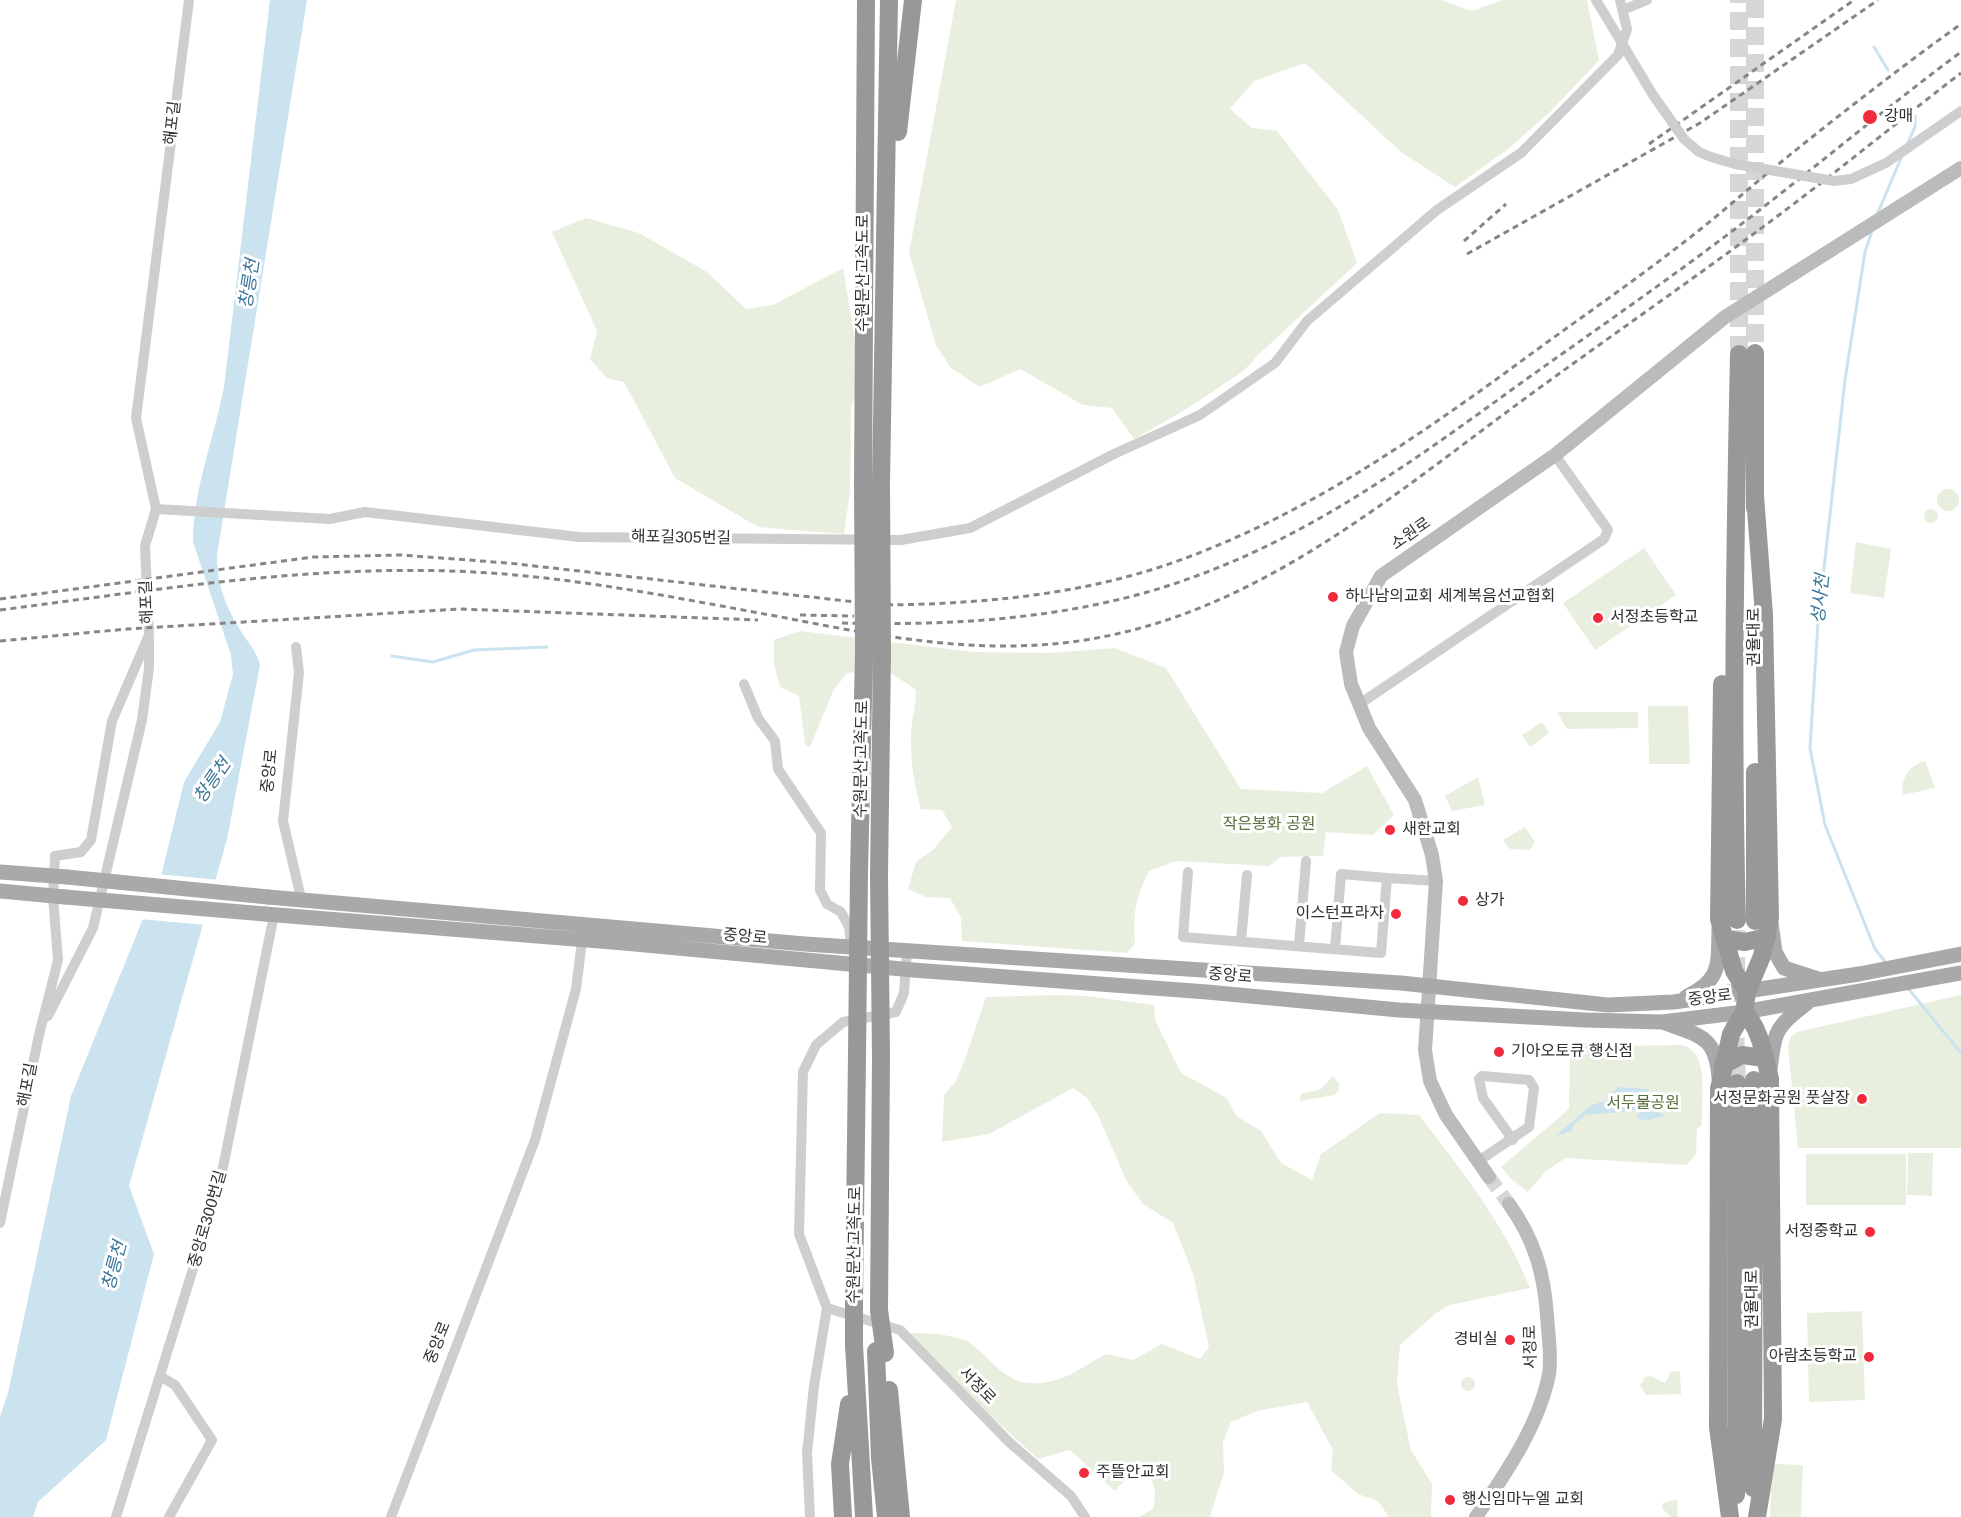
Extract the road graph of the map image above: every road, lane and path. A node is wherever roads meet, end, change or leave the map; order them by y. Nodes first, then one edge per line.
1 (189, 0) edge
2 (866, 0) edge
3 (889, 0) edge
4 (913, 0) edge
5 (1596, 0) edge
6 (1647, 0) edge
7 (1622, 5) edge
8 (1961, 111) edge
9 (1961, 168) edge
10 (887, 223) junction
11 (1555, 455) junction
12 (156, 509) junction
13 (149, 635) junction
14 (296, 647) dead end
15 (873, 654) junction
16 (744, 684) dead end
17 (1358, 705) junction
18 (1306, 861) dead end
19 (0, 872) edge
20 (1188, 872) dead end
21 (1247, 875) dead end
22 (61, 877) junction
23 (1388, 878) junction
24 (1436, 881) junction
25 (0, 891) edge
26 (59, 897) junction
27 (301, 898) junction
28 (270, 914) junction
29 (1745, 920) junction
30 (585, 924) junction
31 (1767, 937) junction
32 (1726, 939) junction
33 (582, 940) junction
34 (1241, 941) junction
35 (1299, 946) junction
36 (851, 947) junction
37 (1335, 949) junction
38 (907, 951) junction
39 (1961, 954) edge
40 (905, 969) junction
41 (1961, 973) edge
42 (1821, 980) junction
43 (1428, 987) junction
44 (1747, 992) junction
45 (1674, 1002) junction
46 (1808, 1002) junction
47 (1428, 1012) junction
48 (1744, 1012) junction
49 (1662, 1022) junction
50 (39, 1035) junction
51 (1764, 1058) junction
52 (1723, 1065) junction
53 (1754, 1081) junction
54 (1719, 1089) junction
55 (1513, 1140) junction
56 (1477, 1162) junction
57 (1490, 1177) tunnel mouth
58 (1509, 1204) tunnel mouth
59 (2, 1205) edge
60 (0, 1223) edge
61 (827, 1308) junction
62 (881, 1352) junction
63 (855, 1366) junction
64 (160, 1376) junction
65 (116, 1517) edge
66 (169, 1517) edge
67 (391, 1517) edge
68 (810, 1517) edge
69 (843, 1517) edge
70 (864, 1517) edge
71 (886, 1517) edge
72 (901, 1517) edge
73 (1085, 1517) edge
74 (1476, 1517) edge
75 (1730, 1517) edge
76 (1735, 1517) edge
77 (1755, 1517) edge

1 - 12 street, 해포길
2 - 15 highway, 수원문산고속도로, bridge
3 - 10 highway, 수원문산고속도로
4 - 10 highway, 수원문산고속도로
5 - 8 street, bridge
6 - 7 street
7 - 12 street, 해포길305번길
9 - 11 main road, 소원로
10 - 15 highway, 수원문산고속도로, bridge
11 - 17 main road, 소원로
11 - 17 street
12 - 13 street, 해포길
13 - 22 street, 해포길
13 - 50 street
14 - 27 street, 중앙로
15 - 62 highway, 수원문산고속도로, bridge
15 - 63 highway, 수원문산고속도로, bridge
16 - 36 street
17 - 24 main road, 소원로
18 - 35 street
19 - 22 main road
20 - 34 street
21 - 34 street
22 - 26 street, 해포길
22 - 27 main road, 중앙로, bridge
23 - 24 street
23 - 37 street
23 - 37 street
24 - 43 main road, 소원로
25 - 26 main road
26 - 28 main road, 중앙로, bridge
26 - 50 street, 해포길
27 - 30 main road, 중앙로
28 - 33 main road, 중앙로
28 - 64 street, 중앙로300번길
29 - 29 highway, 권율대로
29 - 31 highway
29 - 32 highway
29 - 42 main road
29 - 45 main road
30 - 33 street, 중앙로
30 - 36 main road, 중앙로
31 - 32 highway
31 - 44 highway
32 - 44 highway
33 - 40 main road, 중앙로
33 - 67 street, 중앙로
34 - 35 street
35 - 37 street
36 - 38 main road, 중앙로
38 - 40 street
38 - 43 main road, 중앙로
39 - 42 main road, 중앙로
40 - 47 main road, 중앙로
40 - 61 street
41 - 46 main road, 중앙로
42 - 44 main road, 중앙로
43 - 45 main road, 중앙로
43 - 47 main road, 소원로
44 - 45 main road, 중앙로
44 - 48 highway
46 - 48 main road, 중앙로
46 - 53 main road
47 - 49 main road, 중앙로
47 - 56 main road
48 - 49 main road, 중앙로
48 - 51 highway
48 - 52 highway
49 - 54 main road
50 - 59 street, 해포길
51 - 52 highway
51 - 53 highway
52 - 54 highway
53 - 76 highway, 권율대로
53 - 77 highway, 권율대로
54 - 75 highway
55 - 55 street
55 - 56 street
56 - 57 main road
58 - 74 main road, 서정로
59 - 60 street, 해포길
61 - 68 street
61 - 73 street, 서정로
62 - 71 highway, 수원문산고속도로
62 - 72 highway
63 - 69 highway
63 - 70 highway, 수원문산고속도로
64 - 65 street, 중앙로300번길
64 - 66 street

